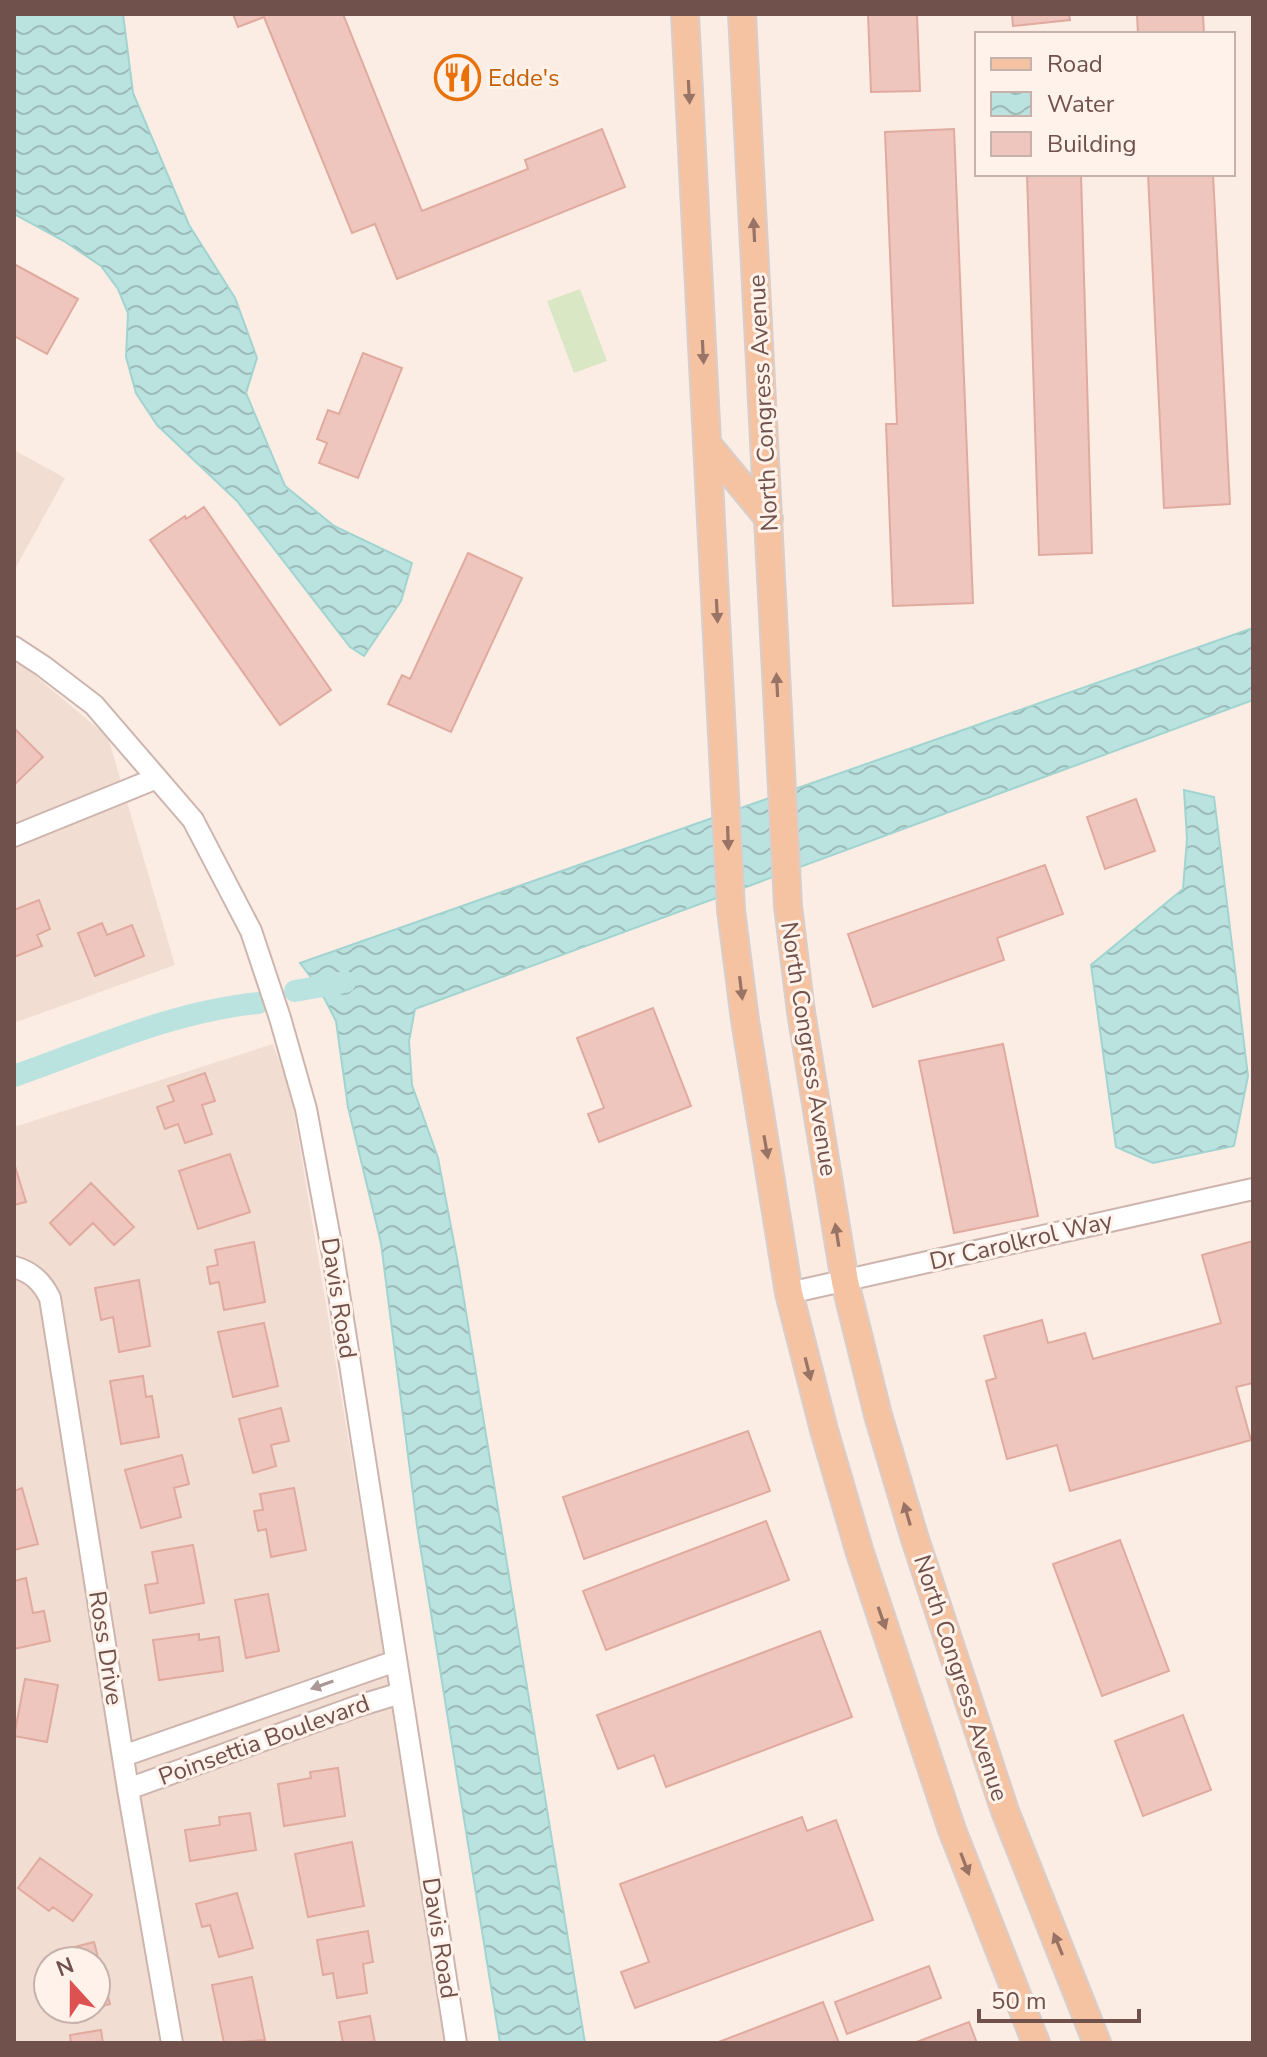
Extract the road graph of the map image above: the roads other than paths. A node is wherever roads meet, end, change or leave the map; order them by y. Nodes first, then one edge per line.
1 (685, 14) edge
2 (742, 14) edge
3 (708, 445) junction
4 (769, 519) junction
5 (14, 647) edge
6 (157, 778) junction
7 (14, 836) edge
8 (1253, 1189) edge
9 (16, 1267) edge
10 (845, 1282) junction
11 (789, 1293) junction
12 (396, 1661) junction
13 (401, 1693) junction
14 (123, 1756) junction
15 (128, 1789) junction
16 (172, 2043) edge
17 (456, 2043) edge
18 (1036, 2043) edge
19 (1097, 2043) edge

1 -> 3 main road
4 -> 2 main road, North Congress Avenue
3 - 4 main road
3 -> 11 main road
10 -> 4 main road, North Congress Avenue
5 - 6 street, Davis Road
6 - 7 street
6 - 12 street, Davis Road
8 - 10 street, Dr Carolkrol Way
9 - 14 street, Ross Drive
10 - 11 street, Dr Carolkrol Way
19 -> 10 main road, North Congress Avenue
11 -> 18 main road
12 - 13 street, Davis Road
12 -> 14 street, Poinsettia Boulevard
13 - 15 street, Poinsettia Boulevard
13 - 17 street, Davis Road
14 - 15 street, Ross Drive
15 - 16 street, Ross Drive

